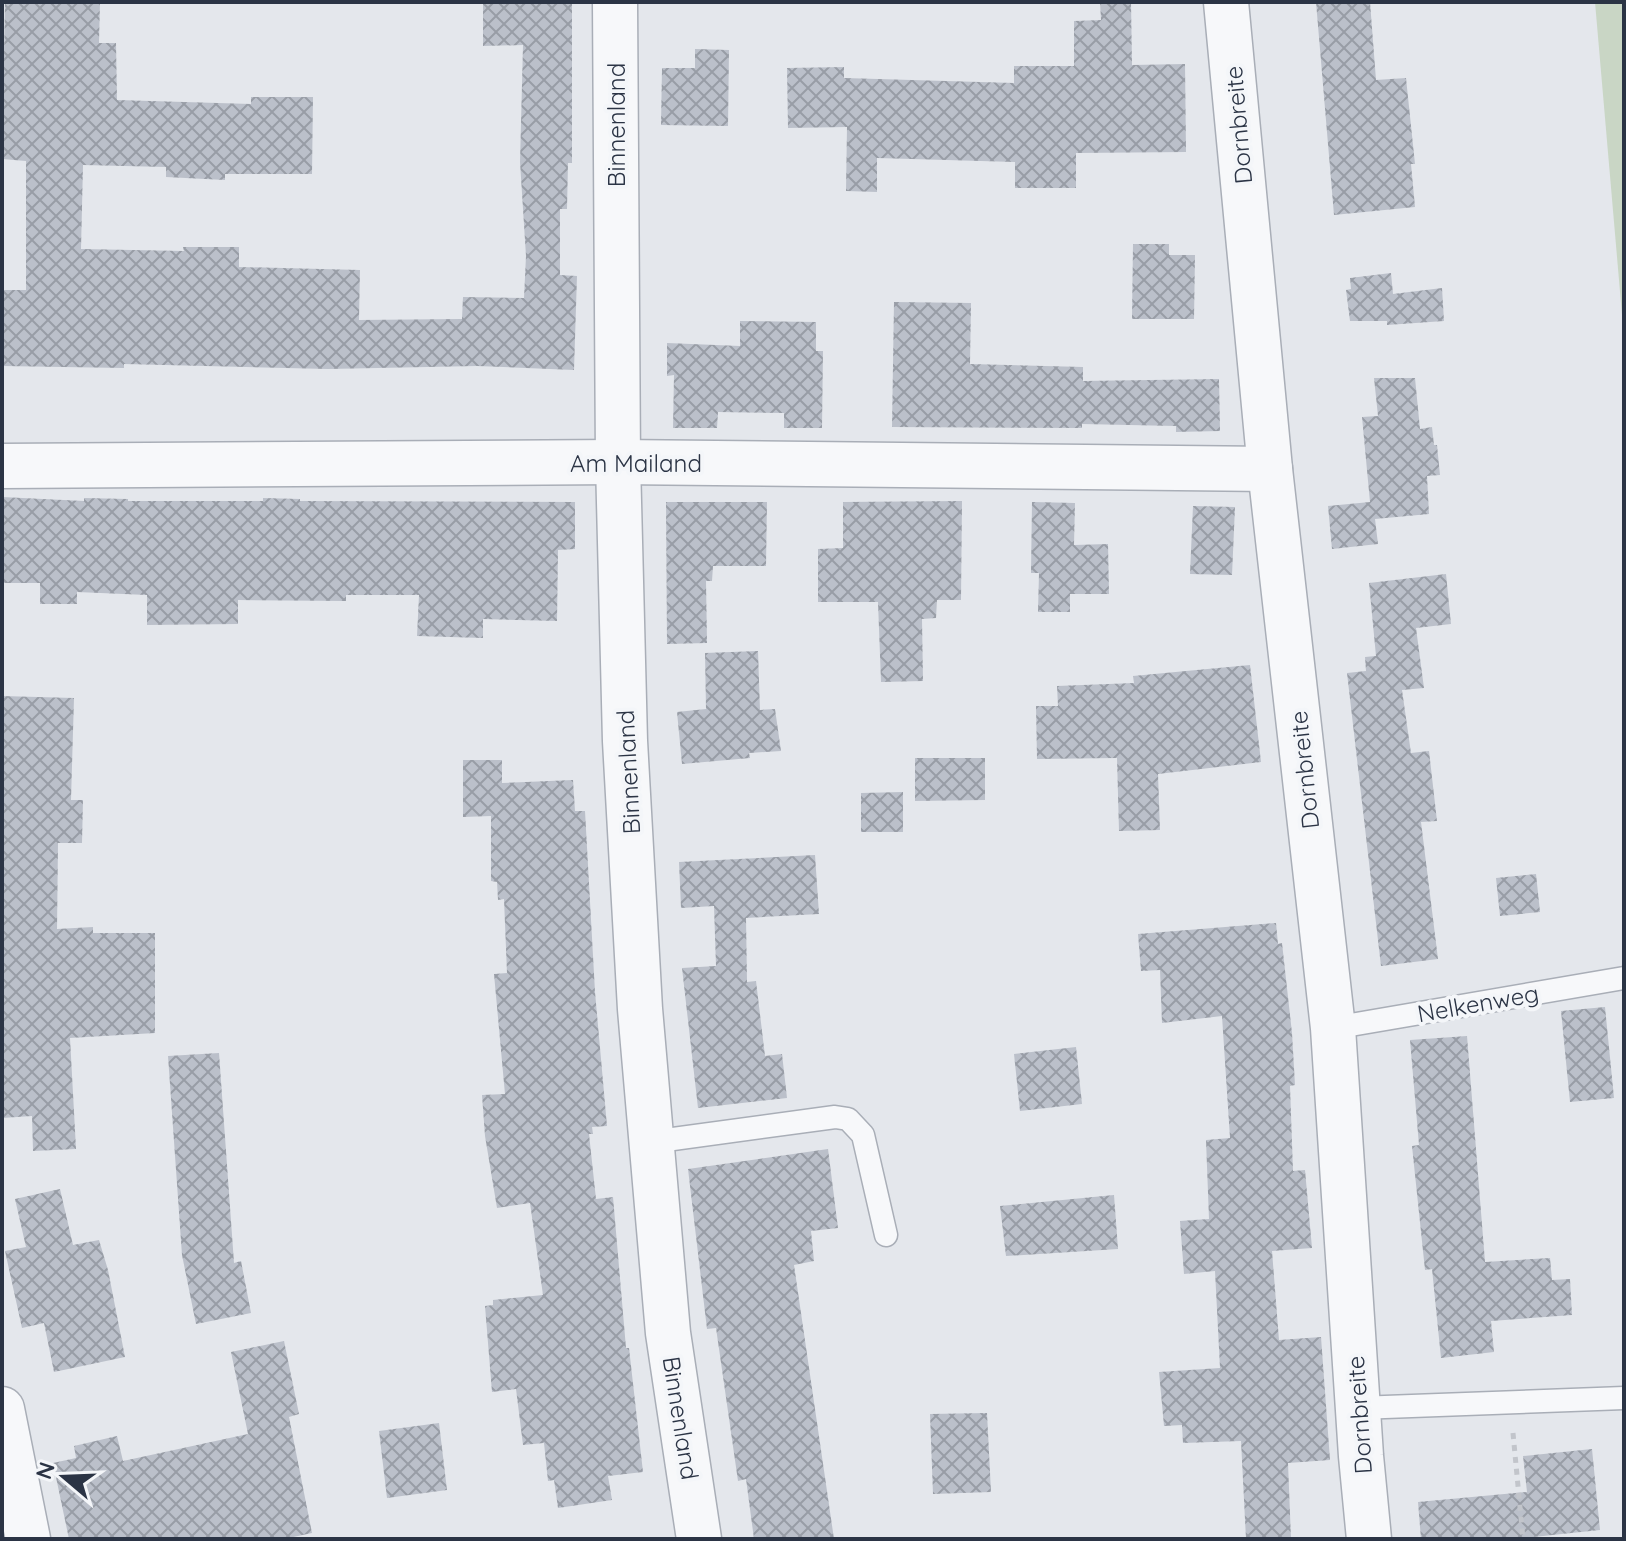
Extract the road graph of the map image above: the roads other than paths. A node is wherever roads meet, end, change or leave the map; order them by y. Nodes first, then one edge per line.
1 (615, 2) edge
2 (1226, 2) edge
3 (618, 462) junction
4 (2, 466) edge
5 (1270, 469) junction
6 (1624, 978) edge
7 (1333, 1028) junction
8 (651, 1142) junction
9 (886, 1235) dead end
10 (1624, 1398) edge
11 (1358, 1408) junction
12 (2, 1409) edge
13 (28, 1539) edge
14 (699, 1539) edge
15 (1369, 1539) edge

1 - 3 street, Binnenland
2 - 5 street, Dornbreite
3 - 4 street, Am Mailand
3 - 5 street, Am Mailand
3 - 8 street, Binnenland
5 - 7 street, Dornbreite
6 - 7 lane, Nelkenweg
7 - 11 street, Dornbreite
8 - 9 lane
8 - 14 street, Binnenland
10 - 11 lane
11 - 15 street, Dornbreite
12 - 13 street

